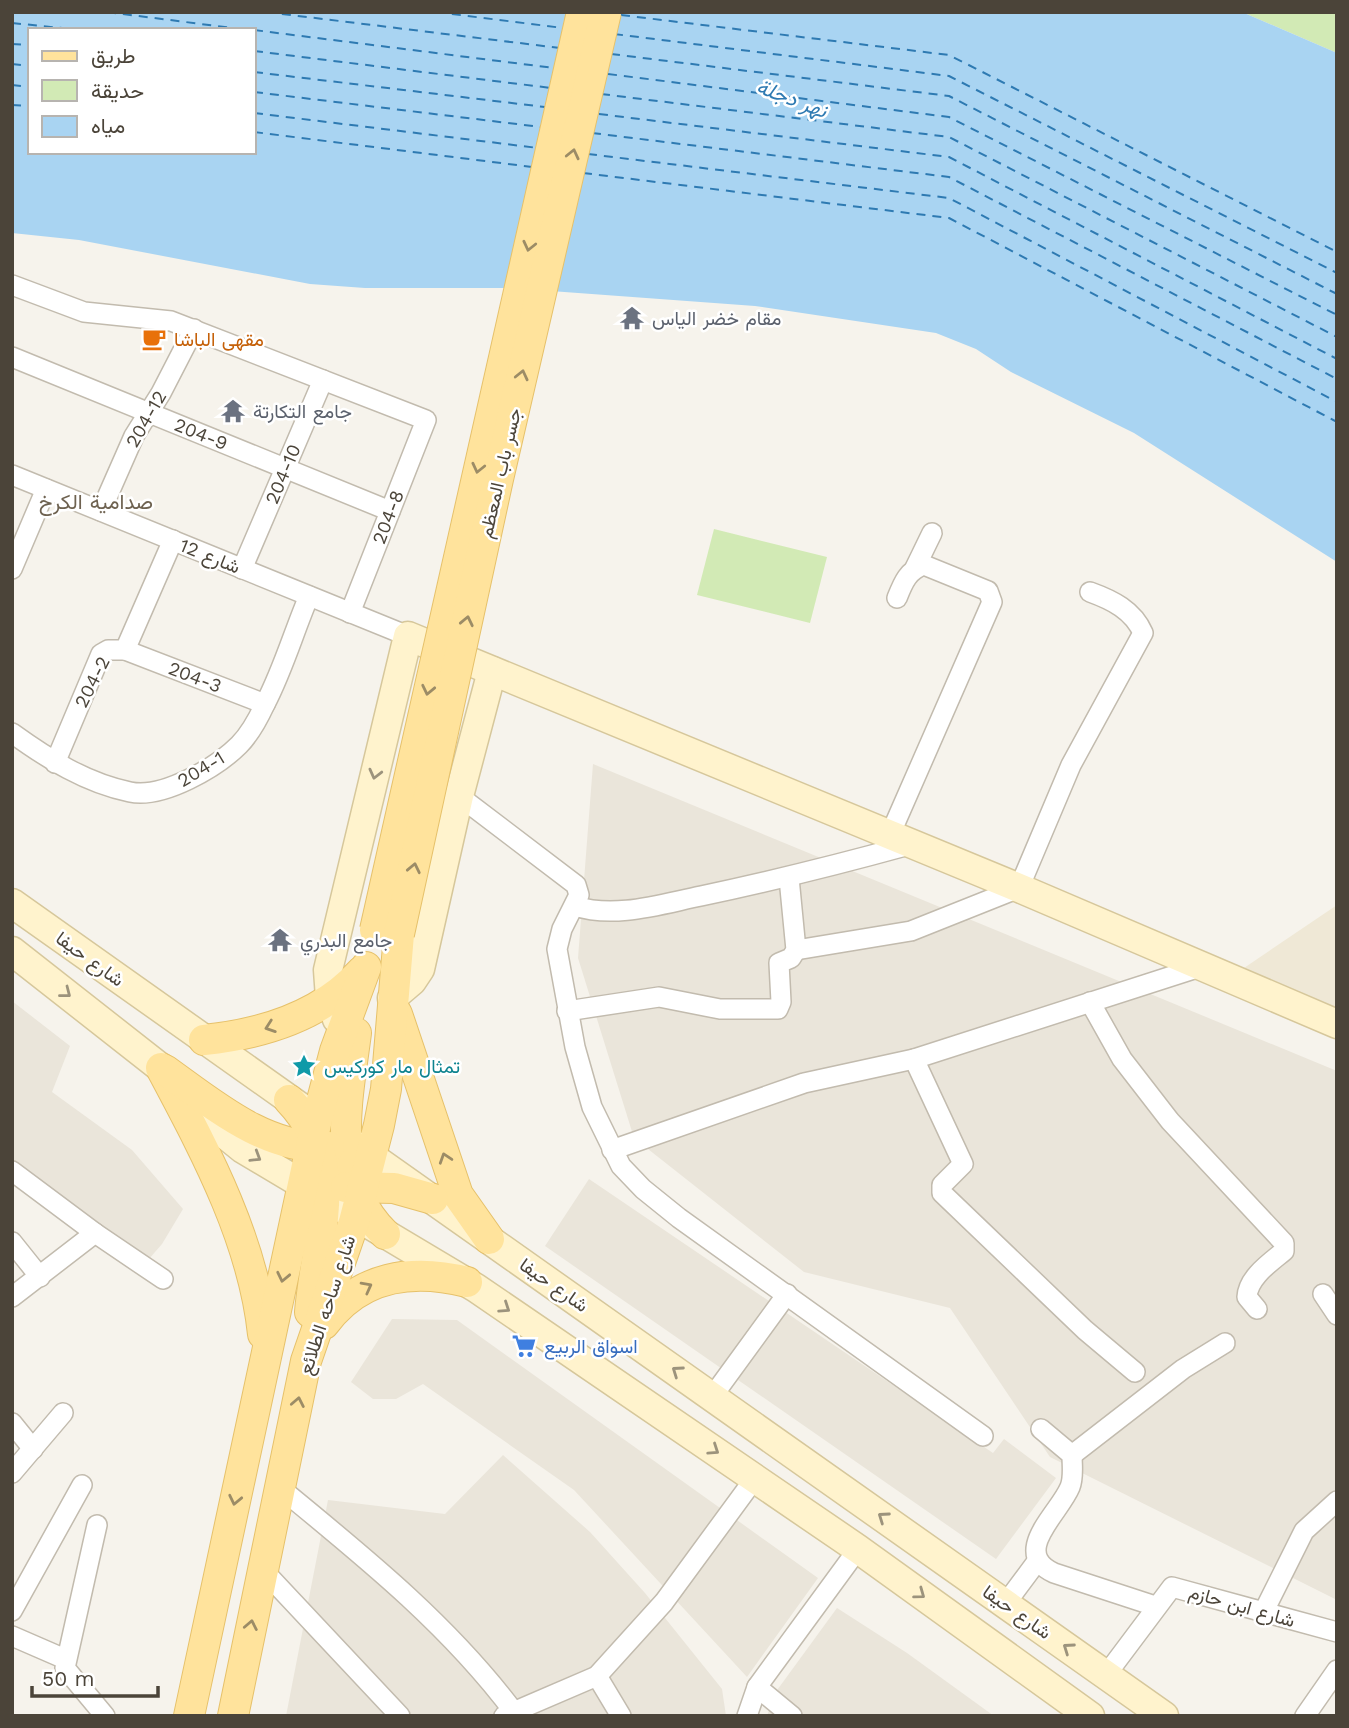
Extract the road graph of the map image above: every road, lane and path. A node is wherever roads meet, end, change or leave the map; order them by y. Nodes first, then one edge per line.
1 (582, 12) edge
2 (607, 12) edge
3 (12, 285) edge
4 (194, 329) junction
5 (12, 357) edge
6 (323, 380) junction
7 (148, 412) junction
8 (285, 468) junction
9 (12, 475) edge
10 (46, 489) junction
11 (101, 511) junction
12 (390, 511) junction
13 (932, 533) dead end
14 (173, 540) junction
15 (915, 568) junction
16 (12, 569) edge
17 (242, 569) junction
18 (1090, 592) dead end
19 (309, 596) junction
20 (897, 598) dead end
21 (350, 612) junction
22 (408, 636) junction
23 (125, 650) junction
24 (492, 671) junction
25 (265, 704) junction
26 (12, 733) edge
27 (55, 764) junction
28 (459, 796) junction
29 (899, 841) junction
30 (789, 878) junction
31 (1019, 888) junction
32 (12, 903) edge
33 (575, 906) junction
34 (387, 932) junction
35 (796, 950) junction
36 (16, 962) edge
37 (366, 967) junction
38 (1200, 967) junction
39 (330, 998) junction
40 (392, 998) junction
41 (1090, 1002) junction
42 (568, 1011) junction
43 (1337, 1024) edge
44 (349, 1036) junction
45 (204, 1040) junction
46 (914, 1059) junction
47 (161, 1068) junction
48 (289, 1100) joint
49 (334, 1141) junction
50 (612, 1150) junction
51 (12, 1171) edge
52 (333, 1197) junction
53 (433, 1199) junction
54 (95, 1233) junction
55 (384, 1234) joint
56 (489, 1239) junction
57 (12, 1242) edge
58 (40, 1277) junction
59 (163, 1279) dead end
60 (467, 1282) junction
61 (787, 1294) junction
62 (1323, 1294) dead end
63 (12, 1297) edge
64 (1257, 1309) dead end
65 (1337, 1315) edge
66 (317, 1332) junction
67 (1225, 1343) dead end
68 (265, 1358) junction
69 (306, 1362) junction
70 (1135, 1372) dead end
71 (712, 1396) junction
72 (64, 1413) dead end
73 (12, 1423) edge
74 (1041, 1429) dead end
75 (983, 1436) dead end
76 (33, 1449) junction
77 (1072, 1455) junction
78 (12, 1473) edge
79 (755, 1478) junction
80 (82, 1485) dead end
81 (279, 1487) junction
82 (1337, 1501) edge
83 (97, 1525) dead end
84 (858, 1549) junction
85 (1038, 1560) junction
86 (262, 1569) junction
87 (1006, 1603) junction
88 (1155, 1606) junction
89 (12, 1611) edge
90 (1263, 1613) junction
91 (1337, 1632) edge
92 (12, 1636) edge
93 (65, 1659) junction
94 (1337, 1670) edge
95 (1106, 1675) junction
96 (597, 1676) junction
97 (757, 1687) junction
98 (509, 1714) edge
99 (105, 1716) edge
100 (189, 1716) edge
101 (233, 1716) edge
102 (400, 1716) edge
103 (621, 1716) edge
104 (747, 1716) edge
105 (791, 1716) edge
106 (1090, 1716) edge
107 (1164, 1716) edge
108 (1305, 1716) edge

1 -> 34 main road, جسر باب المعظم, bridge
34 -> 2 main road, جسر باب المعظم, bridge
3 - 4 street
4 - 6 street
4 - 7 street, 204-12
5 - 7 street, 204-9
6 - 8 street, 204-10
6 - 12 street, 204-8
7 - 8 street, 204-9
7 - 11 street, 204-12
8 - 12 street, 204-9
8 - 17 street, 204-10
9 - 10 street, شارع 12
10 - 11 street, شارع 12
10 - 16 street
11 - 14 street, شارع 12
12 - 21 street, 204-8
13 - 15 street
14 - 17 street, شارع 12
14 - 23 street, 204-2
15 - 20 street
15 - 29 street
17 - 19 street, شارع 12
18 - 31 street
19 - 21 street, شارع 12
19 - 25 street, 204-1
21 - 22 street, شارع 12
22 - 24 main road
22 -> 39 main road
23 - 25 street, 204-3
23 - 27 street, 204-2
24 - 28 main road
24 - 29 main road
25 - 27 street, 204-1
26 - 27 street, 204-1
28 - 33 street
28 - 40 main road
29 - 30 street
29 - 31 main road
30 - 33 street
30 - 35 street
31 - 35 street
31 - 38 main road
32 - 45 main road, شارع حيفا
33 - 42 street
34 - 37 main road, شارع ساحه الطلائع
34 - 40 main road, شارع ساحه الطلائع
35 - 42 street
36 -> 47 main road, شارع حيفا
37 - 39 main road
37 - 44 main road, شارع ساحه الطلائع
38 - 41 street
38 - 43 main road
39 - 44 main road
39 -> 45 main road
40 - 49 main road, شارع ساحه الطلائع
56 -> 40 main road
41 - 46 street
41 - 64 street
42 - 50 street
44 - 49 main road, شارع ساحه الطلائع
45 - 48 main road, شارع حيفا
46 - 50 street
46 - 70 street
47 - 49 main road
47 -> 52 main road, شارع حيفا
47 - 68 main road
48 - 49 main road
49 - 52 main road, شارع ساحه الطلائع
49 - 52 main road, شارع ساحه الطلائع
49 - 53 main road, شارع حيفا
50 - 61 street
51 - 54 street
52 - 53 main road
52 - 55 main road
52 - 66 main road, شارع ساحه الطلائع
52 -> 68 main road, شارع ساحه الطلائع
52 - 69 main road
53 - 56 main road, شارع حيفا
54 - 58 street
54 - 59 street
55 - 60 main road
71 -> 56 main road, شارع حيفا
57 - 58 street
58 - 63 street
66 -> 60 main road
60 -> 79 main road
61 - 71 street
61 - 75 street
62 - 65 street
66 - 69 main road, شارع ساحه الطلائع
67 - 77 street
68 -> 100 main road, شارع ساحه الطلائع
81 -> 69 main road, شارع ساحه الطلائع
87 -> 71 main road, شارع حيفا
72 - 76 street
73 - 76 street
74 - 77 street
76 - 78 street
77 - 85 street
79 - 84 main road
79 - 96 street
80 - 89 street
81 - 86 main road, شارع ساحه الطلائع
81 - 98 street
82 - 90 street
83 - 93 street
84 - 97 street
84 -> 106 main road
85 - 87 street
85 - 88 street
101 -> 86 main road, شارع ساحه الطلائع
86 - 102 street
95 -> 87 main road, شارع حيفا
88 - 90 street, شارع ابن حازم
88 - 95 street, شارع ابن حازم
90 - 91 street, شارع ابن حازم
92 - 93 street
93 - 99 street
94 - 108 street
95 - 107 main road, شارع حيفا
96 - 98 street
96 - 103 street
97 - 104 street
97 - 105 street

